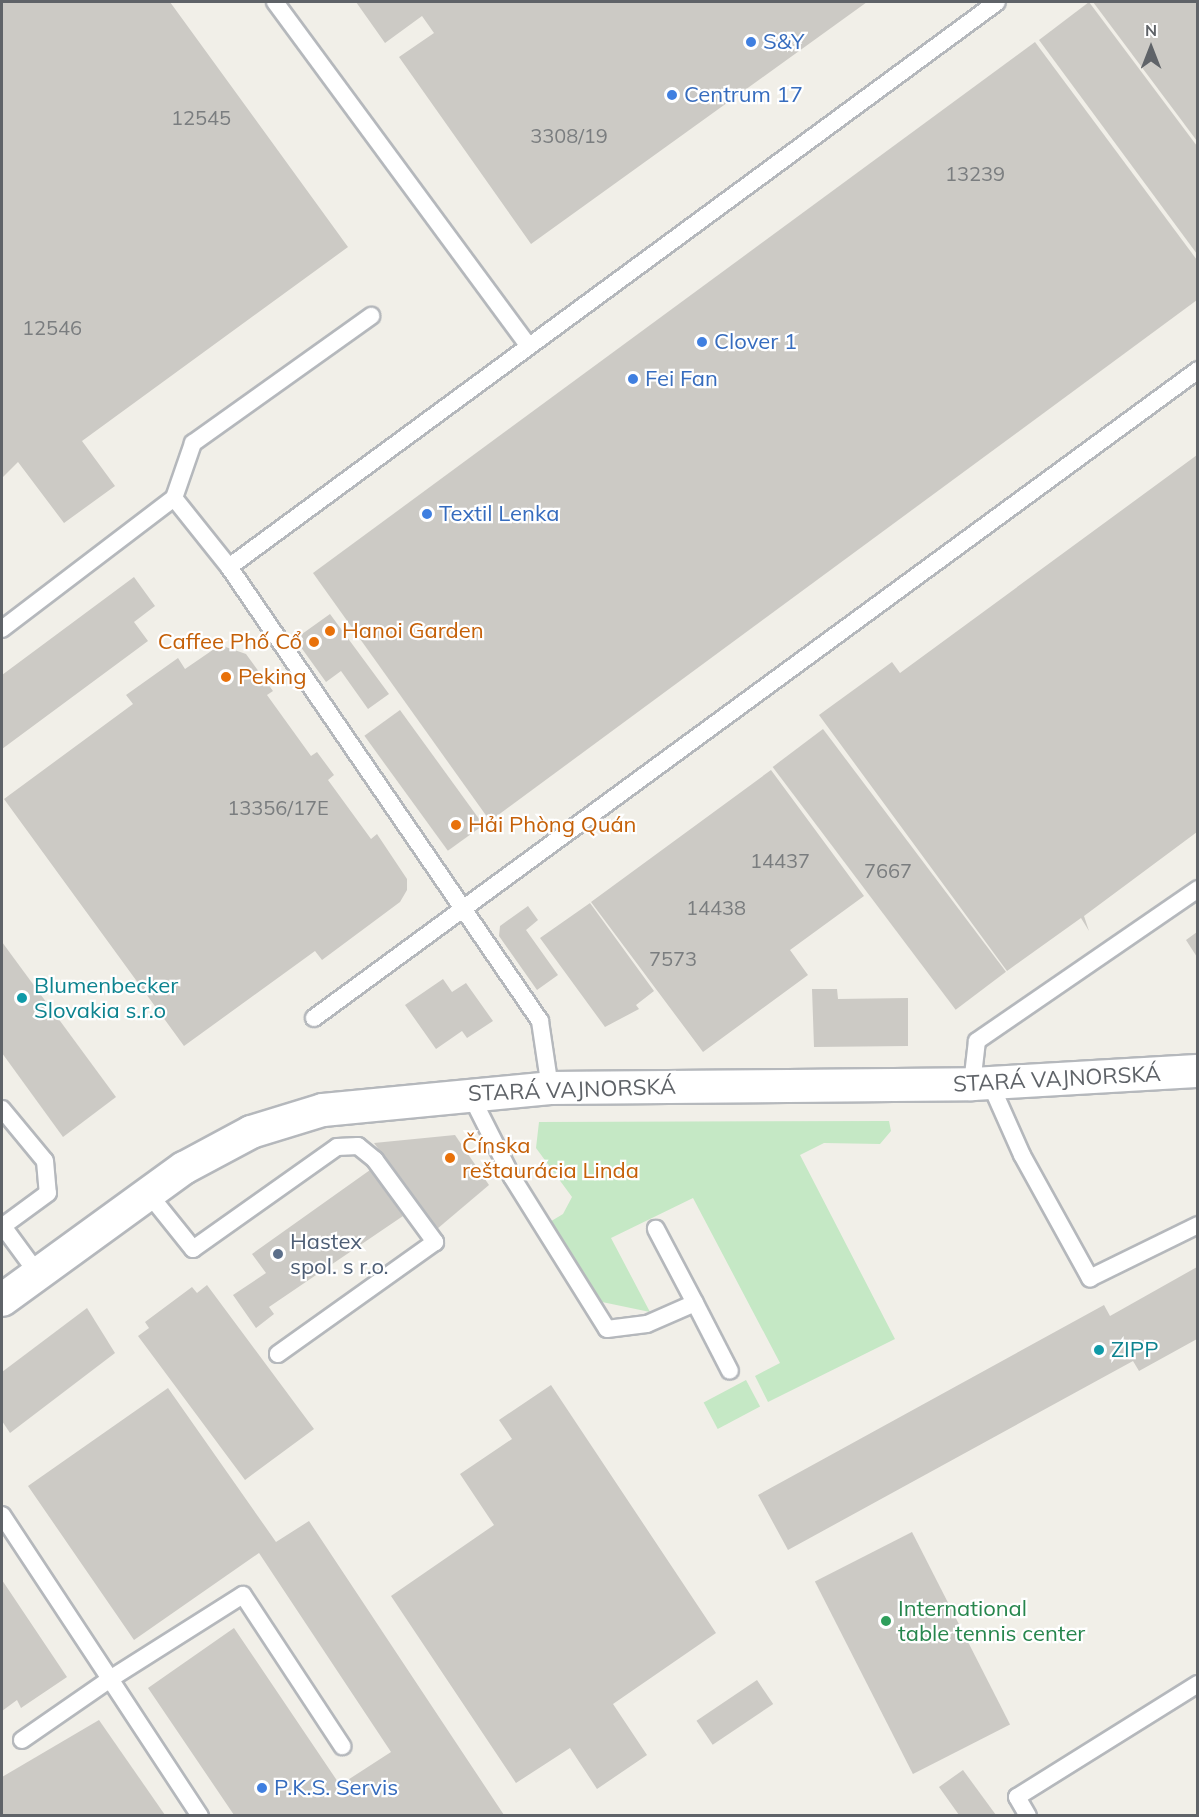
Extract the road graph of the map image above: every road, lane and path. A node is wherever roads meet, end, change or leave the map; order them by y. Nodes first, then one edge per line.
1 (275, 2) edge
2 (997, 2) edge
3 (371, 316) dead end
4 (527, 344) junction
5 (1197, 370) edge
6 (174, 498) junction
7 (229, 567) junction
8 (2, 629) edge
9 (1197, 889) edge
10 (462, 915) junction
11 (314, 1018) dead end
12 (1197, 1071) edge
13 (981, 1083) junction
14 (550, 1088) junction
15 (469, 1092) junction
16 (2, 1109) edge
17 (148, 1193) junction
18 (1197, 1225) edge
19 (2, 1226) edge
20 (656, 1229) dead end
21 (38, 1274) junction
22 (2, 1300) edge
23 (695, 1303) junction
24 (278, 1354) dead end
25 (730, 1371) dead end
26 (2, 1515) edge
27 (110, 1679) junction
28 (1197, 1684) edge
29 (22, 1740) dead end
30 (342, 1746) dead end
31 (200, 1815) edge
32 (1028, 1815) edge

1 - 4 lane
2 - 4 lane
3 - 6 lane
4 - 7 lane
5 - 10 lane
6 - 7 lane
6 - 8 lane
7 - 10 lane
9 - 13 lane
10 - 11 lane
10 - 14 lane
12 - 13 street, STARÁ VAJNORSKÁ
13 - 14 street, STARÁ VAJNORSKÁ
13 - 18 lane
14 - 15 street, STARÁ VAJNORSKÁ
15 - 17 street, STARÁ VAJNORSKÁ
15 - 23 lane
16 - 19 lane
17 - 21 street, STARÁ VAJNORSKÁ
17 - 24 lane
19 - 21 lane
20 - 23 lane
21 - 22 street, STARÁ VAJNORSKÁ
23 - 25 lane
26 - 27 lane
27 - 29 lane
27 - 30 lane
27 - 31 lane
28 - 32 lane

